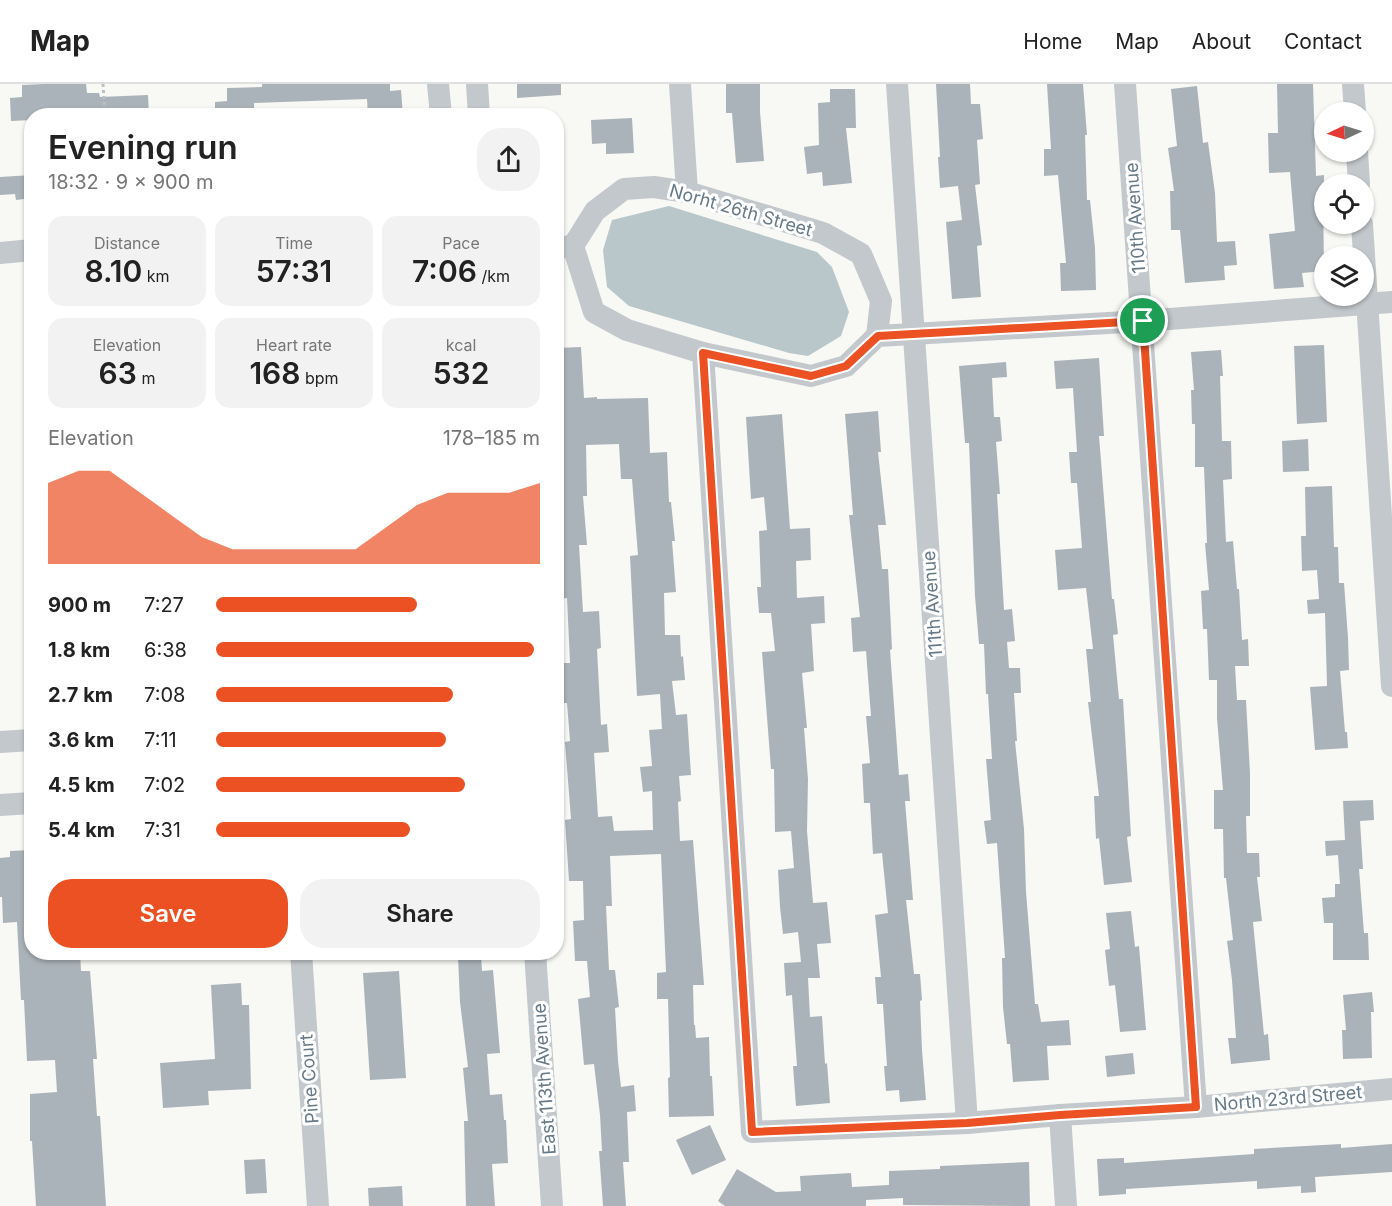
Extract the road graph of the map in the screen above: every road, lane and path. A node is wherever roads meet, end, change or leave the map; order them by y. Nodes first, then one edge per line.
1 (103, 84) edge
2 (438, 84) edge
3 (477, 84) edge
4 (680, 84) edge
5 (897, 84) edge
6 (1125, 84) edge
7 (1353, 84) edge
8 (1354, 102) edge
9 (104, 108) edge
10 (440, 108) edge
11 (478, 108) edge
12 (687, 192) junction
13 (565, 247) edge
14 (24, 251) edge
15 (0, 253) edge
16 (1392, 302) edge
17 (1374, 303) edge
18 (1341, 306) edge
19 (1367, 306) edge
20 (1143, 321) junction
21 (914, 334) junction
22 (878, 336) junction
23 (703, 353) junction
24 (1392, 686) edge
25 (24, 740) edge
26 (0, 742) edge
27 (24, 804) edge
28 (0, 805) edge
29 (302, 960) edge
30 (536, 960) edge
31 (1392, 1089) edge
32 (1196, 1107) junction
33 (1060, 1115) junction
34 (967, 1123) junction
35 (318, 1206) edge
36 (552, 1206) edge
37 (1066, 1206) edge

1 - 9 path
2 - 10 street
3 - 11 street
4 - 12 street
5 - 21 street, 111th Avenue
6 - 20 street, 110th Avenue
7 - 8 street
12 - 13 street, Norht 26th Street
12 - 22 street, Norht 26th Street
13 - 23 street
14 - 15 street
16 - 17 street
18 - 20 street
19 - 24 street
20 - 21 street
20 - 32 street, 110th Avenue
21 - 22 street
21 - 34 street, 111th Avenue
22 - 23 street
23 - 34 street, North 23rd Street
25 - 26 street
27 - 28 street
29 - 35 street, Pine Court
30 - 36 street, East 113th Avenue
31 - 32 street, North 23rd Street
32 - 33 street, North 23rd Street
33 - 34 street, North 23rd Street
33 - 37 street

